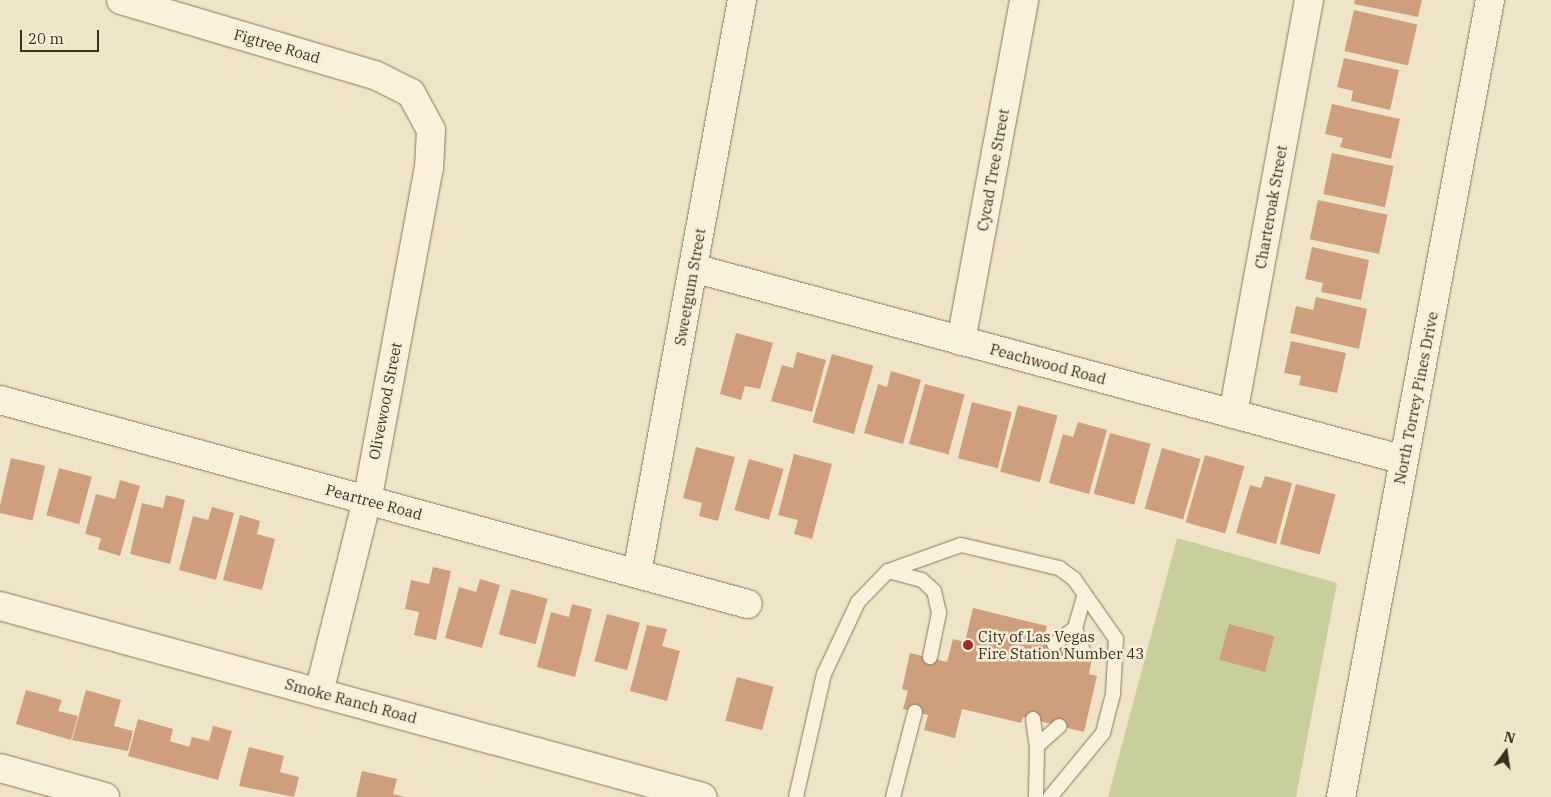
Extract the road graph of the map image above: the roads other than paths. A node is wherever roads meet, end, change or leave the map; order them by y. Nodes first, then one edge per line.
1 (122, 0) edge
2 (742, 0) edge
3 (1024, 0) edge
4 (1308, 0) edge
5 (1490, 0) edge
6 (422, 109) joint
7 (693, 268) junction
8 (961, 341) junction
9 (0, 400) edge
10 (1233, 414) junction
11 (1404, 460) junction
12 (367, 500) junction
13 (888, 571) junction
14 (637, 573) junction
15 (1084, 594) junction
16 (748, 604) dead end
17 (0, 606) edge
18 (1075, 628) junction
19 (1054, 644) dead end
20 (1083, 651) dead end
21 (930, 657) dead end
22 (319, 692) junction
23 (915, 712) dead end
24 (1033, 719) dead end
25 (1059, 726) dead end
26 (1037, 746) junction
27 (0, 768) edge
28 (105, 797) edge
29 (702, 797) edge
30 (796, 797) edge
31 (893, 797) edge
32 (1036, 797) edge
33 (1050, 797) edge
34 (1341, 797) edge

1 - 6 street, Figtree Road
2 - 7 street, Sweetgum Street
3 - 8 street, Cycad Tree Street
4 - 10 street, Charteroak Street
5 - 11 street, North Torrey Pines Drive
6 - 12 street, Olivewood Street
7 - 8 street, Peachwood Road
7 - 14 street, Sweetgum Street
8 - 10 street, Peachwood Road
9 - 12 street, Peartree Road
10 - 11 street, Peachwood Road
11 - 34 street, North Torrey Pines Drive
12 - 14 street, Peartree Road
12 - 22 street, Olivewood Street
13 - 15 lane
13 - 21 lane
13 - 30 lane
14 - 16 street, Peartree Road
15 - 18 lane
15 - 33 lane
17 - 22 street, Smoke Ranch Road
18 - 19 lane
18 - 20 lane
22 - 29 street, Smoke Ranch Road
23 - 31 lane
24 - 26 lane
25 - 26 lane
26 - 32 lane
27 - 28 street

